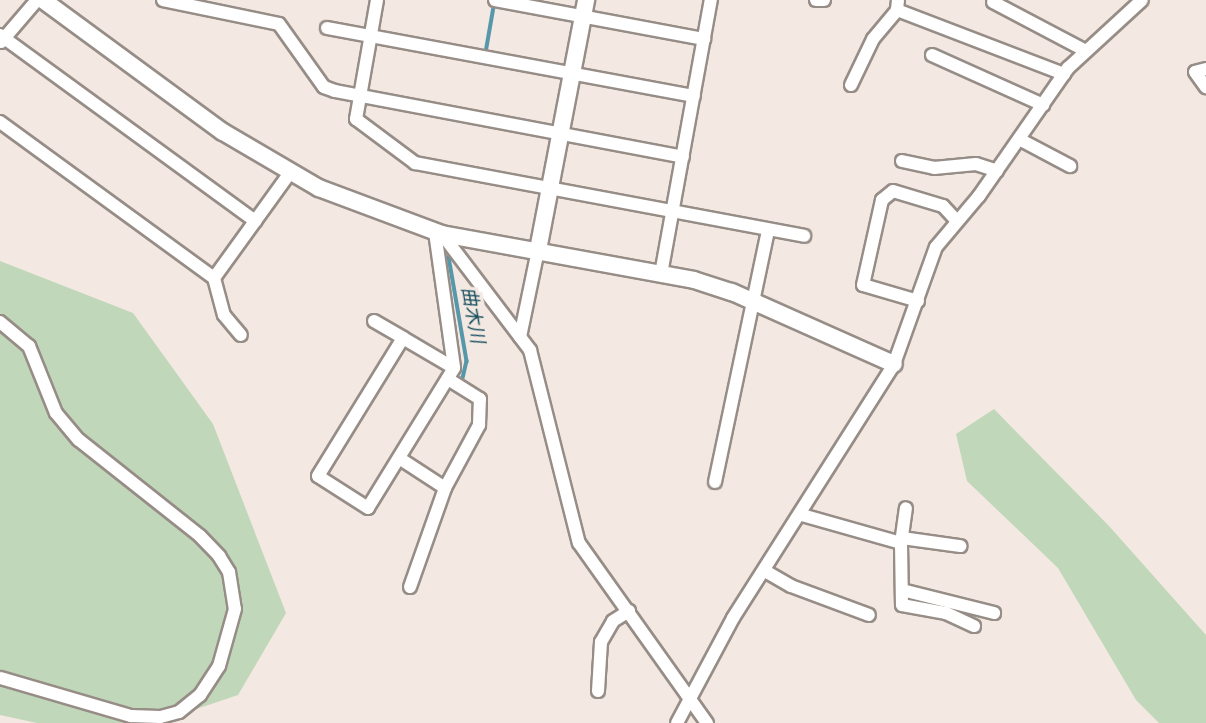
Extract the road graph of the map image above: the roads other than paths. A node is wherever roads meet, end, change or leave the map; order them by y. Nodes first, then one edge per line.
1 (37, 0) edge
2 (43, 0) edge
3 (163, 0) edge
4 (377, 0) edge
5 (495, 0) edge
6 (586, 0) edge
7 (711, 0) edge
8 (816, 0) edge
9 (824, 0) edge
10 (1142, 0) edge
11 (993, 2) dead end
12 (898, 5) edge
13 (583, 17) junction
14 (327, 28) dead end
15 (370, 36) junction
16 (1, 39) edge
17 (704, 39) junction
18 (1084, 50) junction
19 (932, 55) dead end
20 (1206, 69) edge
21 (1063, 74) junction
22 (572, 75) junction
23 (852, 85) dead end
24 (1206, 87) edge
25 (359, 96) junction
26 (694, 96) junction
27 (1042, 105) junction
28 (0, 122) edge
29 (561, 135) junction
30 (1019, 139) junction
31 (683, 157) junction
32 (902, 161) dead end
33 (1070, 166) dead end
34 (997, 171) junction
35 (289, 174) junction
36 (551, 191) junction
37 (672, 213) junction
38 (956, 220) junction
39 (255, 221) junction
40 (768, 230) junction
41 (438, 233) junction
42 (804, 236) dead end
43 (538, 250) junction
44 (661, 274) junction
45 (214, 278) junction
46 (918, 301) junction
47 (756, 303) junction
48 (374, 321) dead end
49 (0, 322) edge
50 (241, 335) dead end
51 (520, 337) junction
52 (403, 338) junction
53 (894, 364) junction
54 (451, 373) junction
55 (399, 458) junction
56 (715, 482) dead end
57 (445, 488) junction
58 (905, 508) dead end
59 (802, 515) junction
60 (901, 540) junction
61 (960, 546) dead end
62 (765, 571) junction
63 (410, 587) dead end
64 (902, 590) junction
65 (629, 611) junction
66 (994, 613) dead end
67 (869, 615) dead end
68 (974, 626) dead end
69 (0, 678) edge
70 (598, 691) dead end
71 (689, 698) junction
72 (677, 723) edge
73 (707, 723) edge

1 - 16 street
2 - 35 street
3 - 25 street
4 - 15 street
5 - 13 street
6 - 13 street
7 - 17 street
8 - 9 street
10 - 18 street
11 - 18 street
12 - 21 street
12 - 23 street
13 - 17 street
13 - 22 street
14 - 15 street
15 - 22 street
15 - 25 street
16 - 39 street
17 - 26 street
18 - 21 street
19 - 27 street
20 - 24 street
21 - 27 street
22 - 26 street
22 - 29 street
25 - 29 street
25 - 36 street
26 - 31 street
27 - 30 street
28 - 45 street
29 - 31 street
29 - 36 street
30 - 33 street
30 - 34 street
31 - 37 street
32 - 34 street
34 - 38 street
35 - 39 street
35 - 41 street
36 - 37 street
36 - 43 street
37 - 40 street
37 - 44 street
38 - 46 street
38 - 46 street
39 - 45 street
40 - 42 street
40 - 47 street
41 - 43 street
41 - 51 street
41 - 54 street
43 - 44 street
43 - 51 street
44 - 47 street
45 - 50 street
46 - 53 street
47 - 53 street
47 - 56 street
48 - 52 street
49 - 69 street
51 - 65 street
52 - 54 street
52 - 55 street
53 - 59 street
54 - 55 street
54 - 57 street
55 - 57 street
57 - 63 street
58 - 60 street
59 - 60 street
59 - 62 street
60 - 61 street
60 - 64 street
62 - 67 street
62 - 71 street
64 - 66 street
64 - 68 street
65 - 70 street
65 - 71 street
71 - 72 street
71 - 73 street

